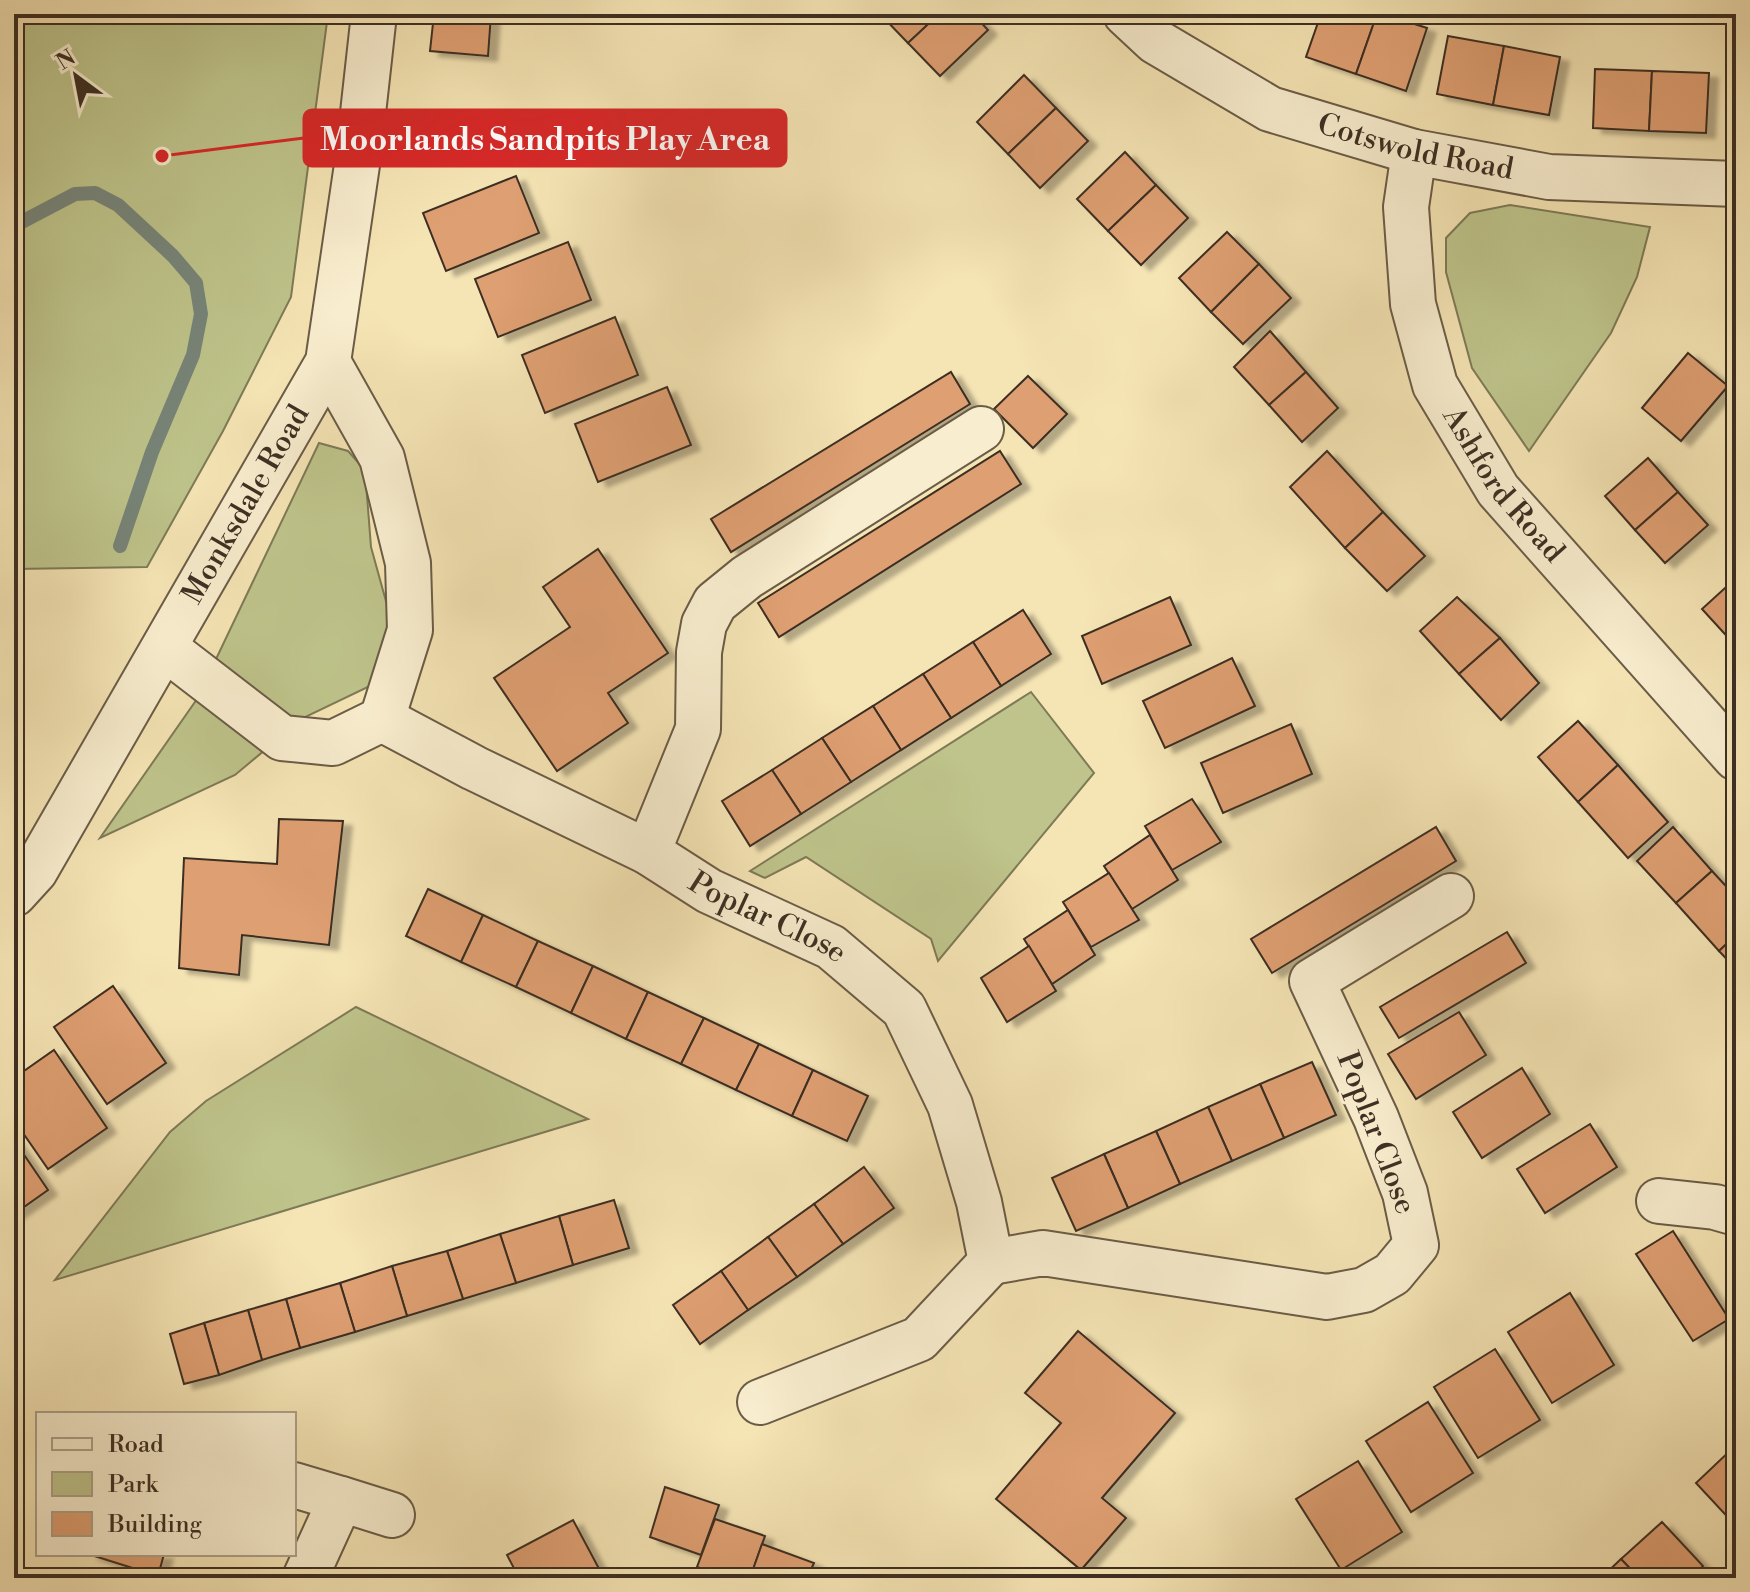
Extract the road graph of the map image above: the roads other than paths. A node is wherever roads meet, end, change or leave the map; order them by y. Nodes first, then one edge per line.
1 (374, 14) edge
2 (1126, 14) edge
3 (1414, 152) junction
4 (1736, 184) edge
5 (328, 362) junction
6 (981, 429) dead end
7 (165, 648) junction
8 (382, 719) junction
9 (1736, 758) edge
10 (648, 852) junction
11 (14, 894) edge
12 (1451, 896) dead end
13 (1659, 1201) dead end
14 (1736, 1213) edge
15 (991, 1262) junction
16 (760, 1402) dead end
17 (296, 1486) edge
18 (341, 1499) junction
19 (392, 1515) dead end
20 (305, 1578) edge

1 - 5 street, Monksdale Road
2 - 3 street, Cotswold Road
3 - 4 street, Cotswold Road
3 - 9 street, Ashford Road
5 - 7 street, Monksdale Road
5 - 8 street, Monksdale Road
6 - 10 street
7 - 8 street
7 - 11 street, Monksdale Road
8 - 10 street, Poplar Close
10 - 15 street, Poplar Close
12 - 15 street, Poplar Close
13 - 14 street
15 - 16 street
17 - 18 street
18 - 19 street
18 - 20 street

